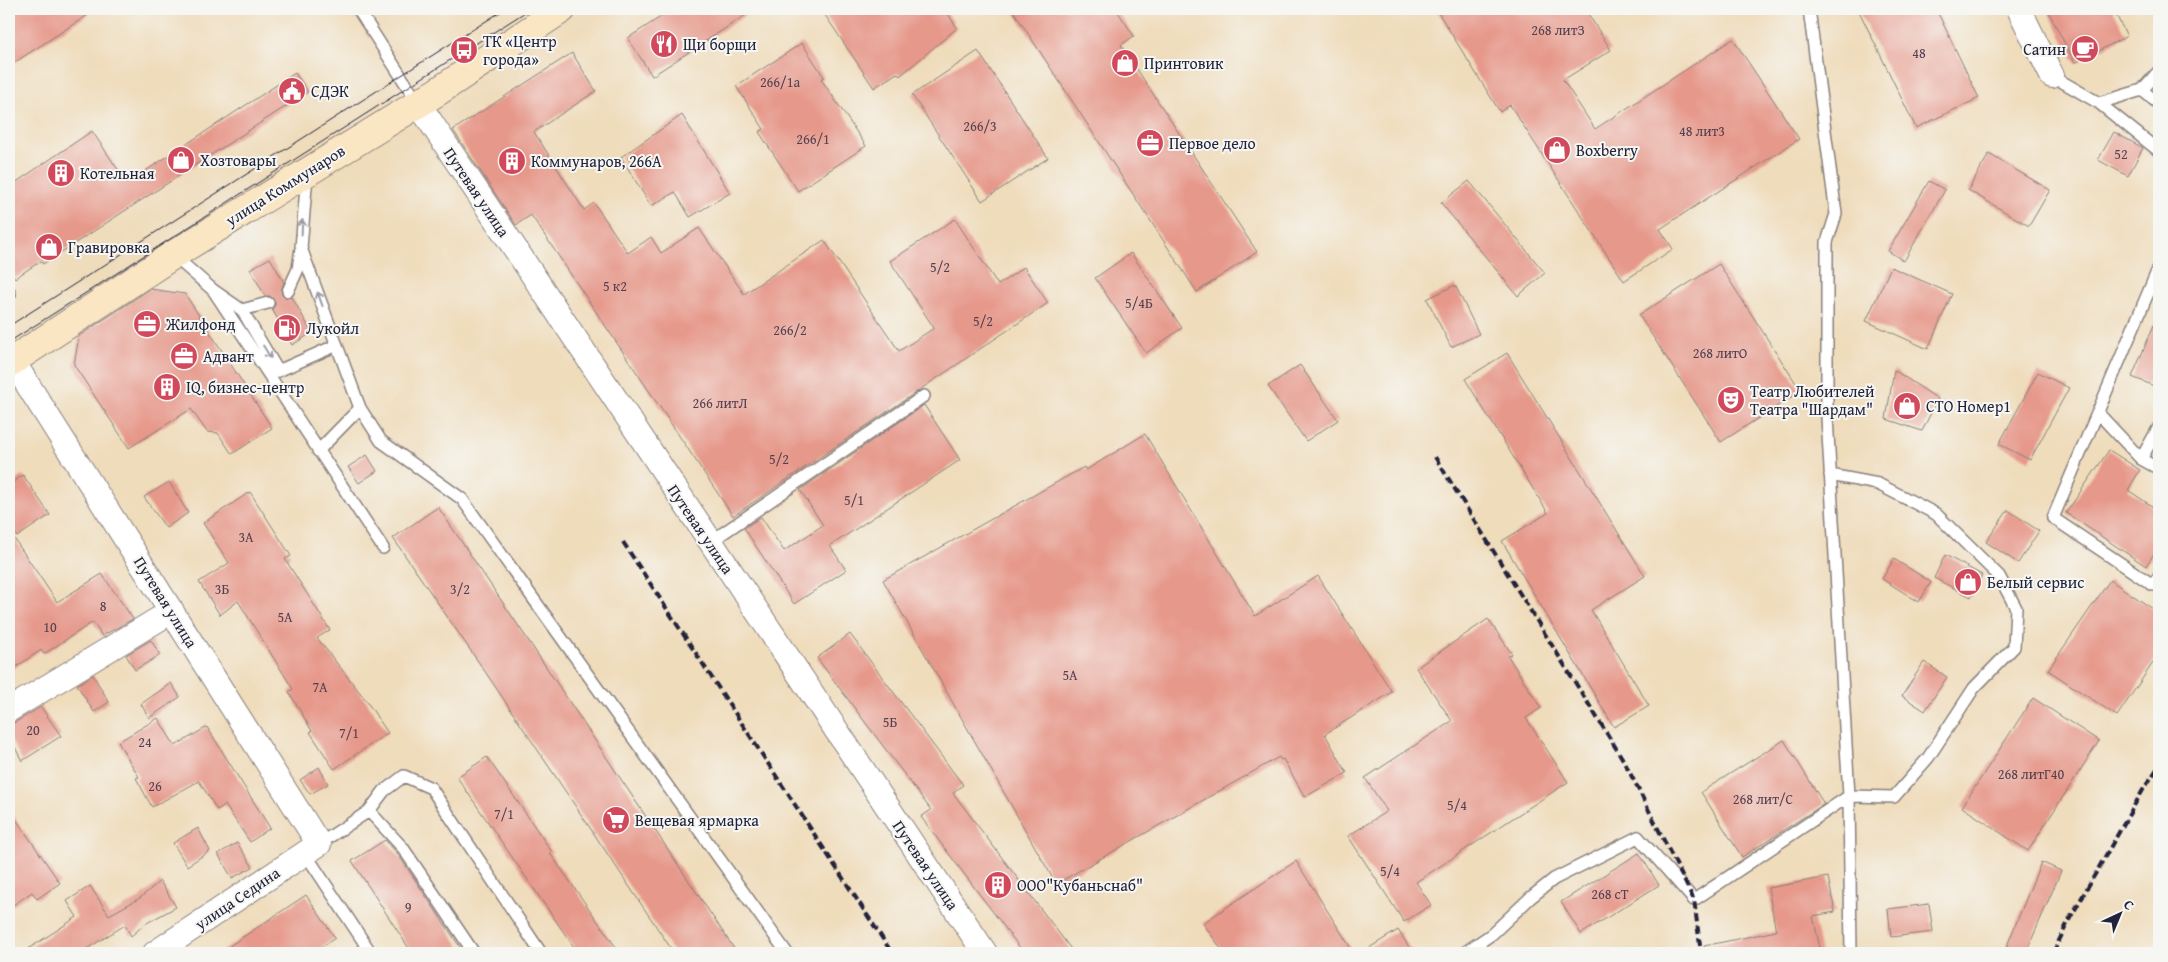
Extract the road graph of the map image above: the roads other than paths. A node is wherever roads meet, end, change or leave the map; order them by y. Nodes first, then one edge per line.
1 (358, 9) edge
2 (562, 9) edge
3 (1809, 9) edge
4 (2019, 9) edge
5 (2159, 71) edge
6 (2052, 76) joint
7 (2142, 90) junction
8 (2100, 103) junction
9 (418, 104) junction
10 (2159, 104) edge
11 (2159, 151) edge
12 (307, 171) junction
13 (301, 248) junction
14 (173, 255) junction
15 (2159, 267) edge
16 (212, 290) junction
17 (288, 291) dead end
18 (268, 303) dead end
19 (242, 310) junction
20 (337, 345) junction
21 (10, 361) edge
22 (924, 396) dead end
23 (360, 408) junction
24 (2098, 413) junction
25 (2159, 427) edge
26 (318, 451) junction
27 (2141, 459) junction
28 (2159, 469) edge
29 (1830, 474) junction
30 (710, 542) junction
31 (383, 548) dead end
32 (2159, 576) edge
33 (172, 611) junction
34 (9, 710) edge
35 (1849, 796) junction
36 (369, 811) junction
37 (312, 848) junction
38 (155, 953) edge
39 (371, 953) edge
40 (474, 953) edge
41 (541, 953) edge
42 (787, 953) edge
43 (985, 953) edge
44 (1464, 953) edge
45 (1851, 953) edge

1 - 9 lane
2 - 9 main road, улица Коммунаров
3 - 29 lane
4 - 6 street
5 - 7 lane
6 - 8 lane
7 - 8 lane
7 - 10 lane
8 - 11 lane
9 - 12 main road, улица Коммунаров
9 - 30 street, Путевая улица
13 -> 12 lane
12 - 14 main road, улица Коммунаров
13 - 17 lane
20 -> 13 lane
14 - 16 lane
14 - 21 main road, улица Коммунаров
15 - 24 lane
16 - 19 lane
16 - 26 lane
18 - 19 lane
19 -> 20 lane
20 - 23 lane
21 - 33 street, Путевая улица
22 - 30 lane
23 - 26 lane
23 - 42 lane
24 - 27 lane
24 - 32 lane
25 - 27 lane
26 - 31 lane
27 - 28 lane
29 - 35 lane
29 - 35 lane
30 - 43 street, Путевая улица
33 - 34 street
33 - 37 street, Путевая улица
35 - 44 lane
35 - 45 lane
36 - 37 lane
36 - 40 lane
36 - 41 lane
37 - 38 street, улица Седина
37 - 39 lane

